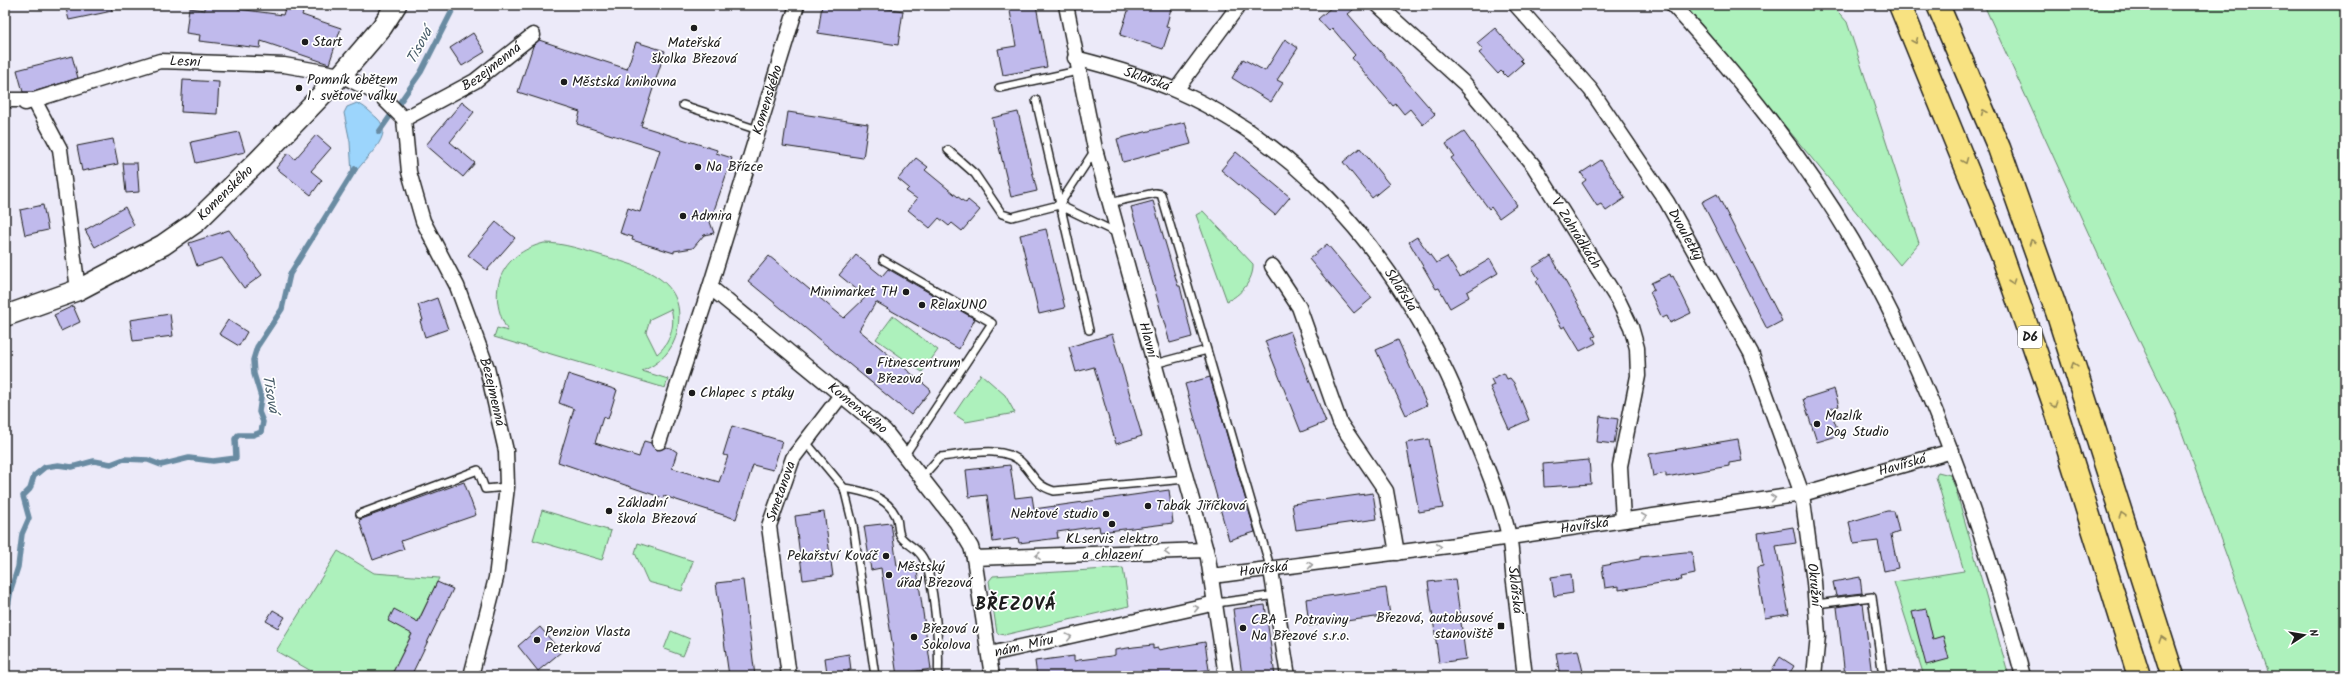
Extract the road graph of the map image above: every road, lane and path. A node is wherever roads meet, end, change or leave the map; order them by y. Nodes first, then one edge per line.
1 (396, 5) edge
2 (797, 5) edge
3 (1066, 5) edge
4 (1239, 5) edge
5 (1378, 5) edge
6 (1516, 5) edge
7 (1673, 5) edge
8 (1900, 5) edge
9 (1938, 5) edge
10 (533, 35) dead end
11 (1077, 65) junction
12 (341, 75) junction
13 (999, 88) dead end
14 (1176, 90) junction
15 (5, 100) edge
16 (34, 100) junction
17 (1036, 100) dead end
18 (683, 105) dead end
19 (5, 108) edge
20 (404, 118) junction
21 (758, 130) junction
22 (1095, 149) junction
23 (948, 150) dead end
24 (1109, 203) junction
25 (1060, 205) junction
26 (1117, 233) junction
27 (883, 260) dead end
28 (1272, 266) dead end
29 (710, 287) junction
30 (78, 290) junction
31 (5, 316) edge
32 (1089, 330) dead end
33 (1207, 350) junction
34 (1154, 364) junction
35 (842, 394) junction
36 (805, 441) junction
37 (659, 442) dead end
38 (1952, 451) junction
39 (904, 456) junction
40 (922, 477) junction
41 (1186, 479) junction
42 (507, 487) junction
43 (844, 488) junction
44 (1802, 494) junction
45 (360, 514) dead end
46 (1623, 520) junction
47 (1509, 536) junction
48 (1206, 550) junction
49 (1397, 553) junction
50 (974, 558) junction
51 (1272, 570) junction
52 (1212, 576) junction
53 (1277, 595) junction
54 (1216, 603) junction
55 (1816, 604) junction
56 (990, 654) junction
57 (471, 676) edge
58 (789, 676) edge
59 (875, 676) edge
60 (938, 676) edge
61 (992, 676) edge
62 (1226, 676) edge
63 (1288, 676) edge
64 (1525, 676) edge
65 (1814, 676) edge
66 (1883, 676) edge
67 (2023, 676) edge
68 (2139, 676) edge
69 (2174, 676) edge

1 - 12 street, Komenského
2 - 21 street, Komenského
3 - 11 street, Hlavní
4 - 14 street
5 - 46 street, V Zahrádkách
6 - 44 street, Dvouletky
7 - 38 street
8 -> 68 highway, D6
69 -> 9 highway, D6
10 - 20 street, Bezejmenná
11 - 13 lane
11 - 14 street, Sklářská
11 - 22 street, Hlavní
12 - 16 street, Lesní
12 - 20 street
12 - 30 street, Komenského
14 - 47 street, Sklářská
15 - 16 street, Lesní
16 - 19 street, Lesní
16 - 30 street
17 - 25 lane
18 - 21 lane
20 - 42 street, Bezejmenná
21 - 29 street, Komenského
22 - 24 street, Hlavní
22 - 25 lane
23 - 25 lane
24 - 26 street, Hlavní
24 - 33 lane
25 - 26 lane
25 - 32 lane
26 - 34 street, Hlavní
27 - 39 lane
28 - 49 street
29 - 35 street, Komenského
29 - 37 street, Komenského
30 - 31 street, Komenského
33 - 34 lane
33 - 51 lane
34 - 41 street, Hlavní
35 - 36 street, Smetanova
35 - 39 street, Komenského
36 - 43 lane
36 - 58 street, Smetanova
38 - 44 street, Havířská
38 - 67 street
39 - 40 street, Komenského
40 - 41 lane
40 - 50 street, Komenského
41 - 48 street, Hlavní
42 - 45 lane
42 - 57 street, Bezejmenná
43 - 59 lane
43 - 60 lane
46 -> 44 street, Havířská
44 - 55 street, Okružní
46 - 47 street, Havířská
49 -> 47 street, Havířská
47 - 64 street, Sklářská
48 -> 50 street
48 - 52 street, Hlavní
51 -> 49 street, Havířská
50 - 56 street, nám. Míru
51 - 52 street, Havířská
51 - 53 street
52 - 54 street, Hlavní
53 - 54 lane
53 - 63 street
56 -> 54 street, nám. Míru
54 - 62 street, Hlavní
55 - 65 street, Okružní
55 - 66 lane
56 - 61 street

